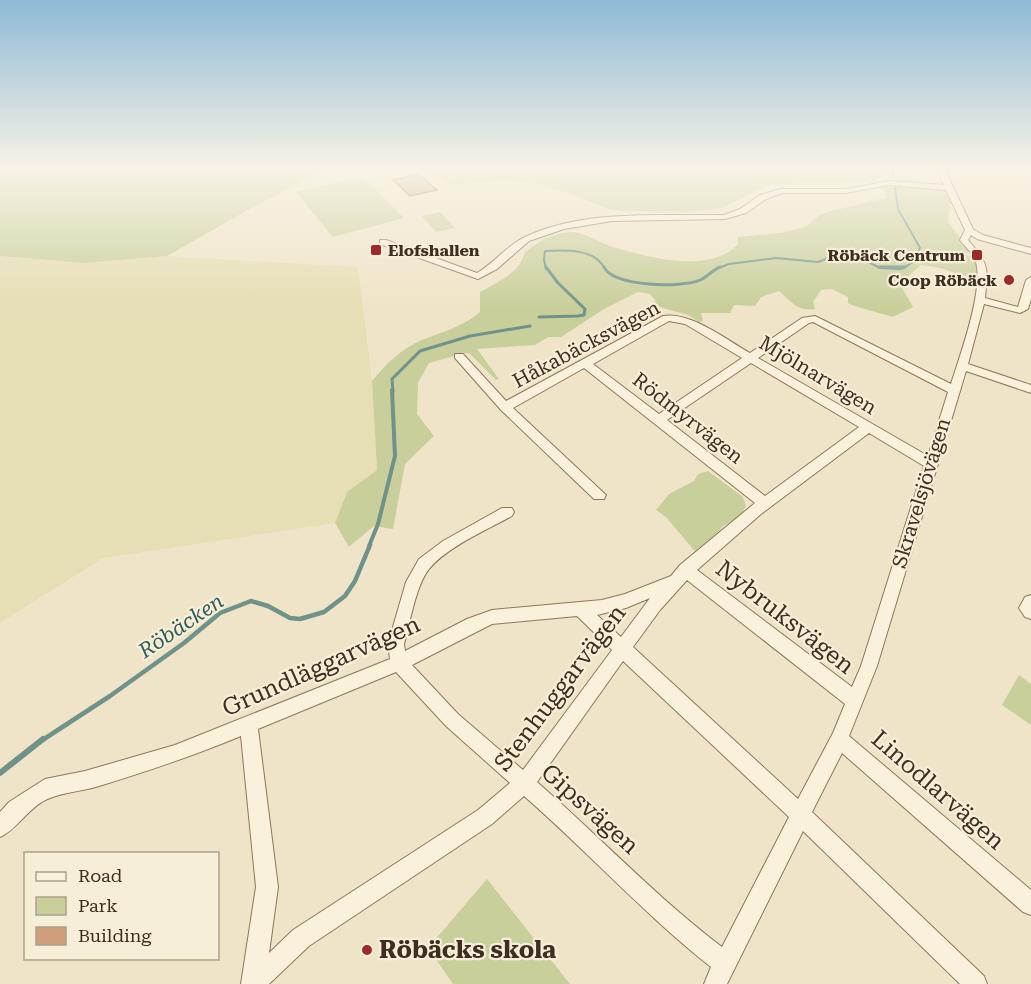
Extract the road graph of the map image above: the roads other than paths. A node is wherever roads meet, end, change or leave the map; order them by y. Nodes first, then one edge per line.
1 (728, 216) edge
2 (963, 216) edge
3 (969, 230) junction
4 (382, 242) dead end
5 (1031, 250) edge
6 (1031, 280) edge
7 (980, 300) junction
8 (684, 320) joint
9 (459, 356) dead end
10 (751, 357) junction
11 (586, 364) junction
12 (962, 366) junction
13 (1031, 389) edge
14 (954, 390) junction
15 (505, 407) junction
16 (659, 420) junction
17 (867, 428) junction
18 (931, 464) junction
19 (599, 495) dead end
20 (765, 503) junction
21 (507, 512) dead end
22 (680, 576) junction
23 (582, 611) junction
24 (622, 650) junction
25 (399, 663) junction
26 (855, 701) junction
27 (249, 724) junction
28 (839, 739) junction
29 (524, 784) junction
30 (801, 815) junction
31 (0, 827) edge
32 (1031, 904) edge
33 (725, 964) junction
34 (252, 984) edge
35 (715, 984) edge
36 (976, 984) edge

1 - 4 street
2 - 3 street, Skravelsjövägen
3 - 5 street
3 - 7 street, Skravelsjövägen
6 - 7 street
7 - 12 street, Skravelsjövägen
8 - 10 street, Mjölnarvägen
8 - 11 street, Håkabäcksvägen
9 - 15 street
10 - 14 street
10 - 16 street
10 - 17 street, Mjölnarvägen
11 - 15 street, Håkabäcksvägen
11 - 16 street, Rödmyrvägen
12 - 13 street
12 - 14 street, Skravelsjövägen
14 - 18 street, Skravelsjövägen
15 - 19 street
16 - 20 street, Rödmyrvägen
17 - 18 street, Mjölnarvägen
17 - 20 street, Stenhuggarvägen
18 - 26 street, Skravelsjövägen
20 - 22 street, Stenhuggarvägen
21 - 25 street
22 - 23 street, Grundläggarvägen
22 - 24 street, Stenhuggarvägen
22 - 26 street, Nybruksvägen
23 - 24 street
23 - 25 street, Grundläggarvägen
24 - 29 street, Stenhuggarvägen
24 - 30 street
25 - 27 street, Grundläggarvägen
25 - 29 street, Gipsvägen
26 - 28 street, Skravelsjövägen
27 - 31 street, Grundläggarvägen
27 - 34 street, Stenhuggarvägen
28 - 30 street, Skravelsjövägen
28 - 32 street, Linodlarvägen
29 - 33 street, Gipsvägen
29 - 34 street, Stenhuggarvägen
30 - 33 street, Skravelsjövägen
30 - 36 street
33 - 35 street, Skravelsjövägen

